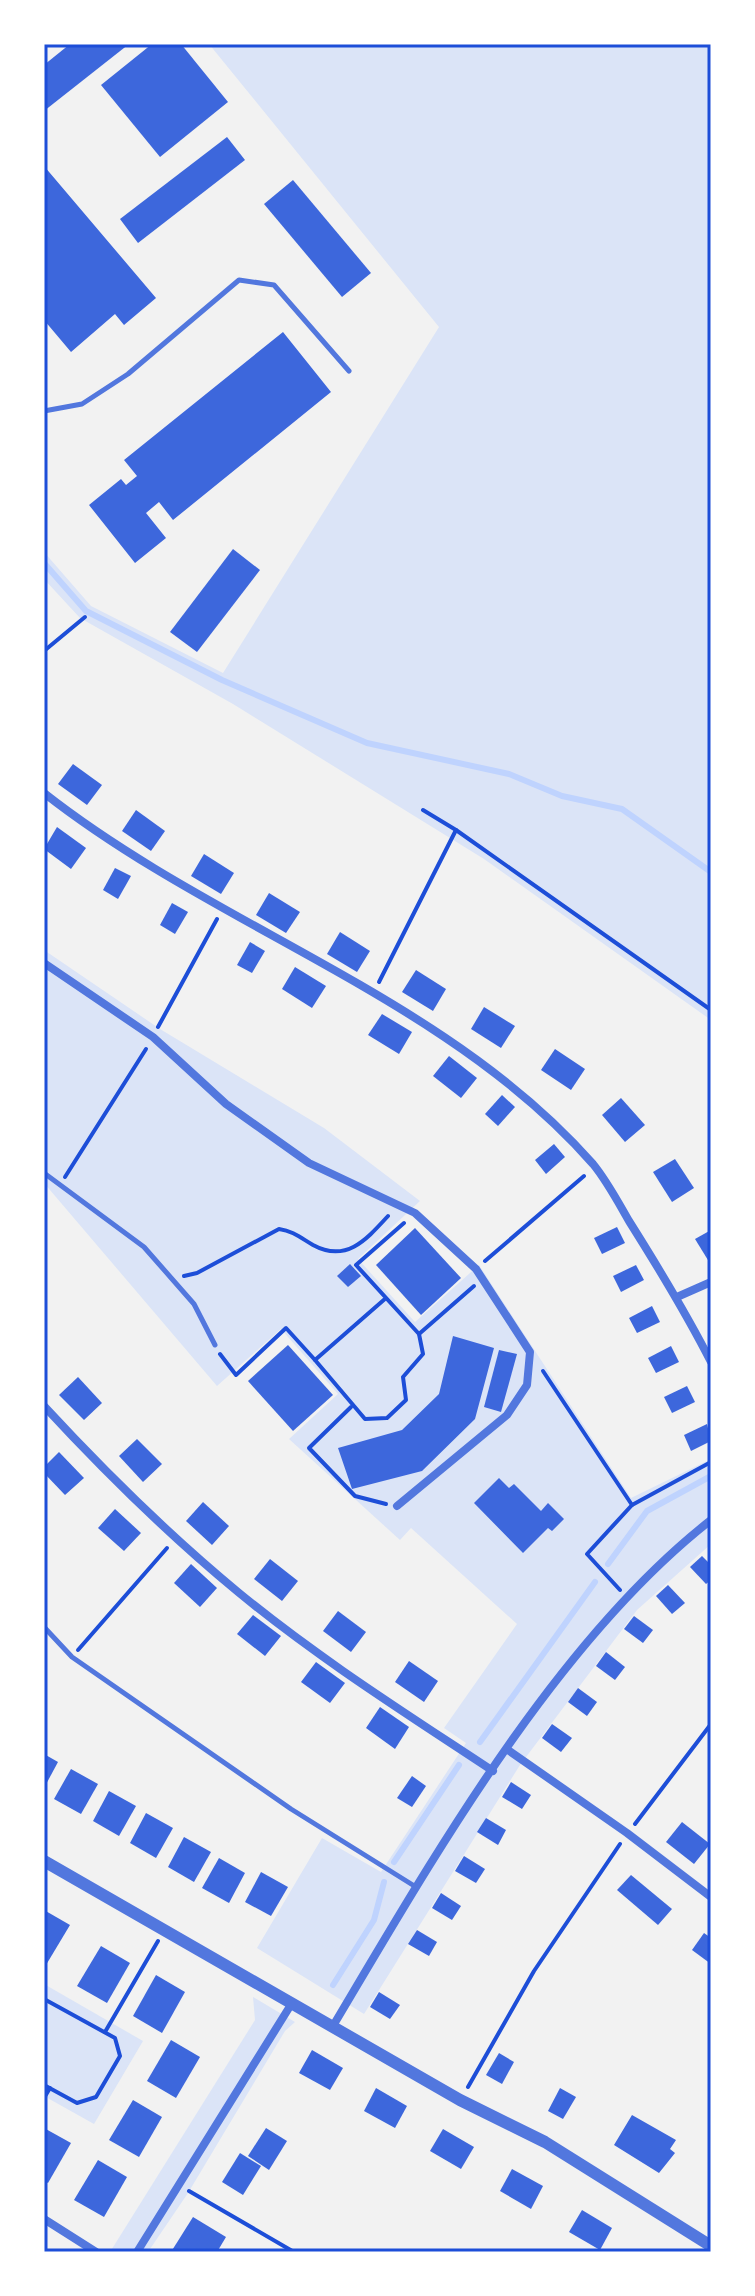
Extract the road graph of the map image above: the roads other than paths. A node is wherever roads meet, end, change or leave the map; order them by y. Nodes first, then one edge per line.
1 (349, 371) dead end
2 (44, 411) edge
3 (44, 793) edge
4 (44, 963) edge
5 (44, 1173) edge
6 (711, 1282) edge
7 (677, 1297) junction
8 (215, 1345) road end
9 (711, 1362) edge
10 (44, 1406) edge
11 (397, 1506) road end
12 (711, 1520) edge
13 (44, 1627) edge
14 (508, 1750) junction
15 (493, 1771) junction
16 (44, 1861) edge
17 (417, 1887) junction
18 (711, 1897) edge
19 (292, 2003) junction
20 (333, 2026) junction
21 (44, 2219) edge
22 (711, 2246) edge
23 (96, 2252) edge
24 (137, 2252) edge

1 - 2 lane
3 - 7 street
4 - 11 street
5 - 8 lane
6 - 7 street
7 - 9 street
10 - 15 street
12 - 14 street
13 - 17 lane
14 - 15 street
14 - 18 street
15 - 17 street
16 - 19 street
17 - 20 street
19 - 20 street
19 - 24 street
20 - 22 street
21 - 23 street

